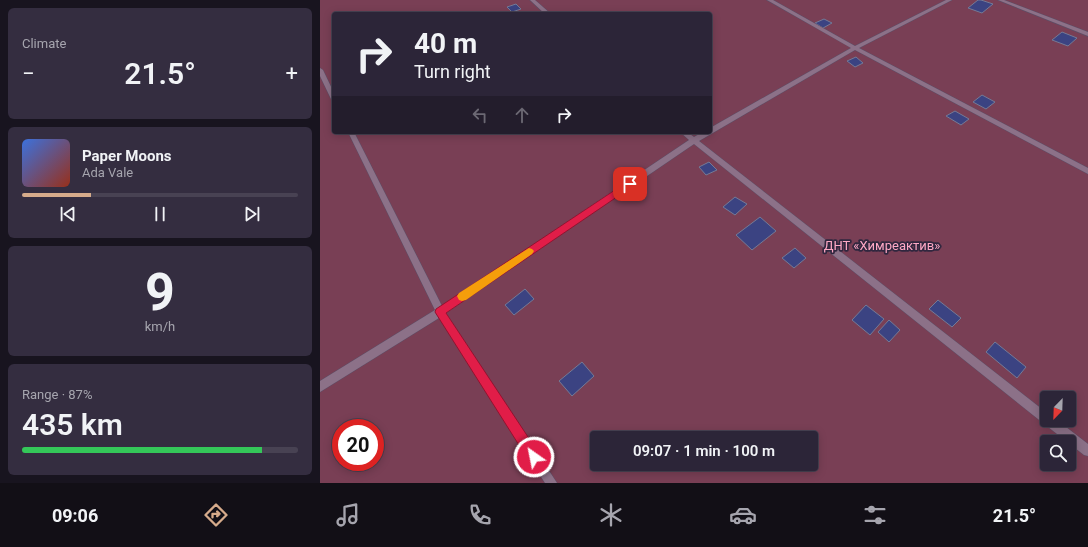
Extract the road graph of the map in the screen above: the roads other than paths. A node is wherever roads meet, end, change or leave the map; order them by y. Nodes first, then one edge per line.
1 (532, 0) edge
2 (769, 0) edge
3 (950, 0) edge
4 (1000, 0) edge
5 (546, 12) edge
6 (1088, 34) edge
7 (855, 48) junction
8 (320, 70) edge
9 (332, 94) edge
10 (712, 130) edge
11 (352, 134) edge
12 (685, 134) edge
13 (705, 134) edge
14 (693, 141) junction
15 (1088, 170) edge
16 (440, 312) junction
17 (320, 387) edge
18 (1040, 413) edge
19 (1058, 427) edge
20 (1088, 451) edge
21 (551, 483) edge

1 - 5 lane
2 - 7 lane
3 - 7 lane
4 - 6 lane
7 - 10 lane
7 - 15 lane
8 - 9 lane
11 - 16 lane
12 - 14 lane
13 - 14 lane
14 - 16 lane
14 - 18 lane
16 - 17 lane
16 - 21 lane
19 - 20 lane

